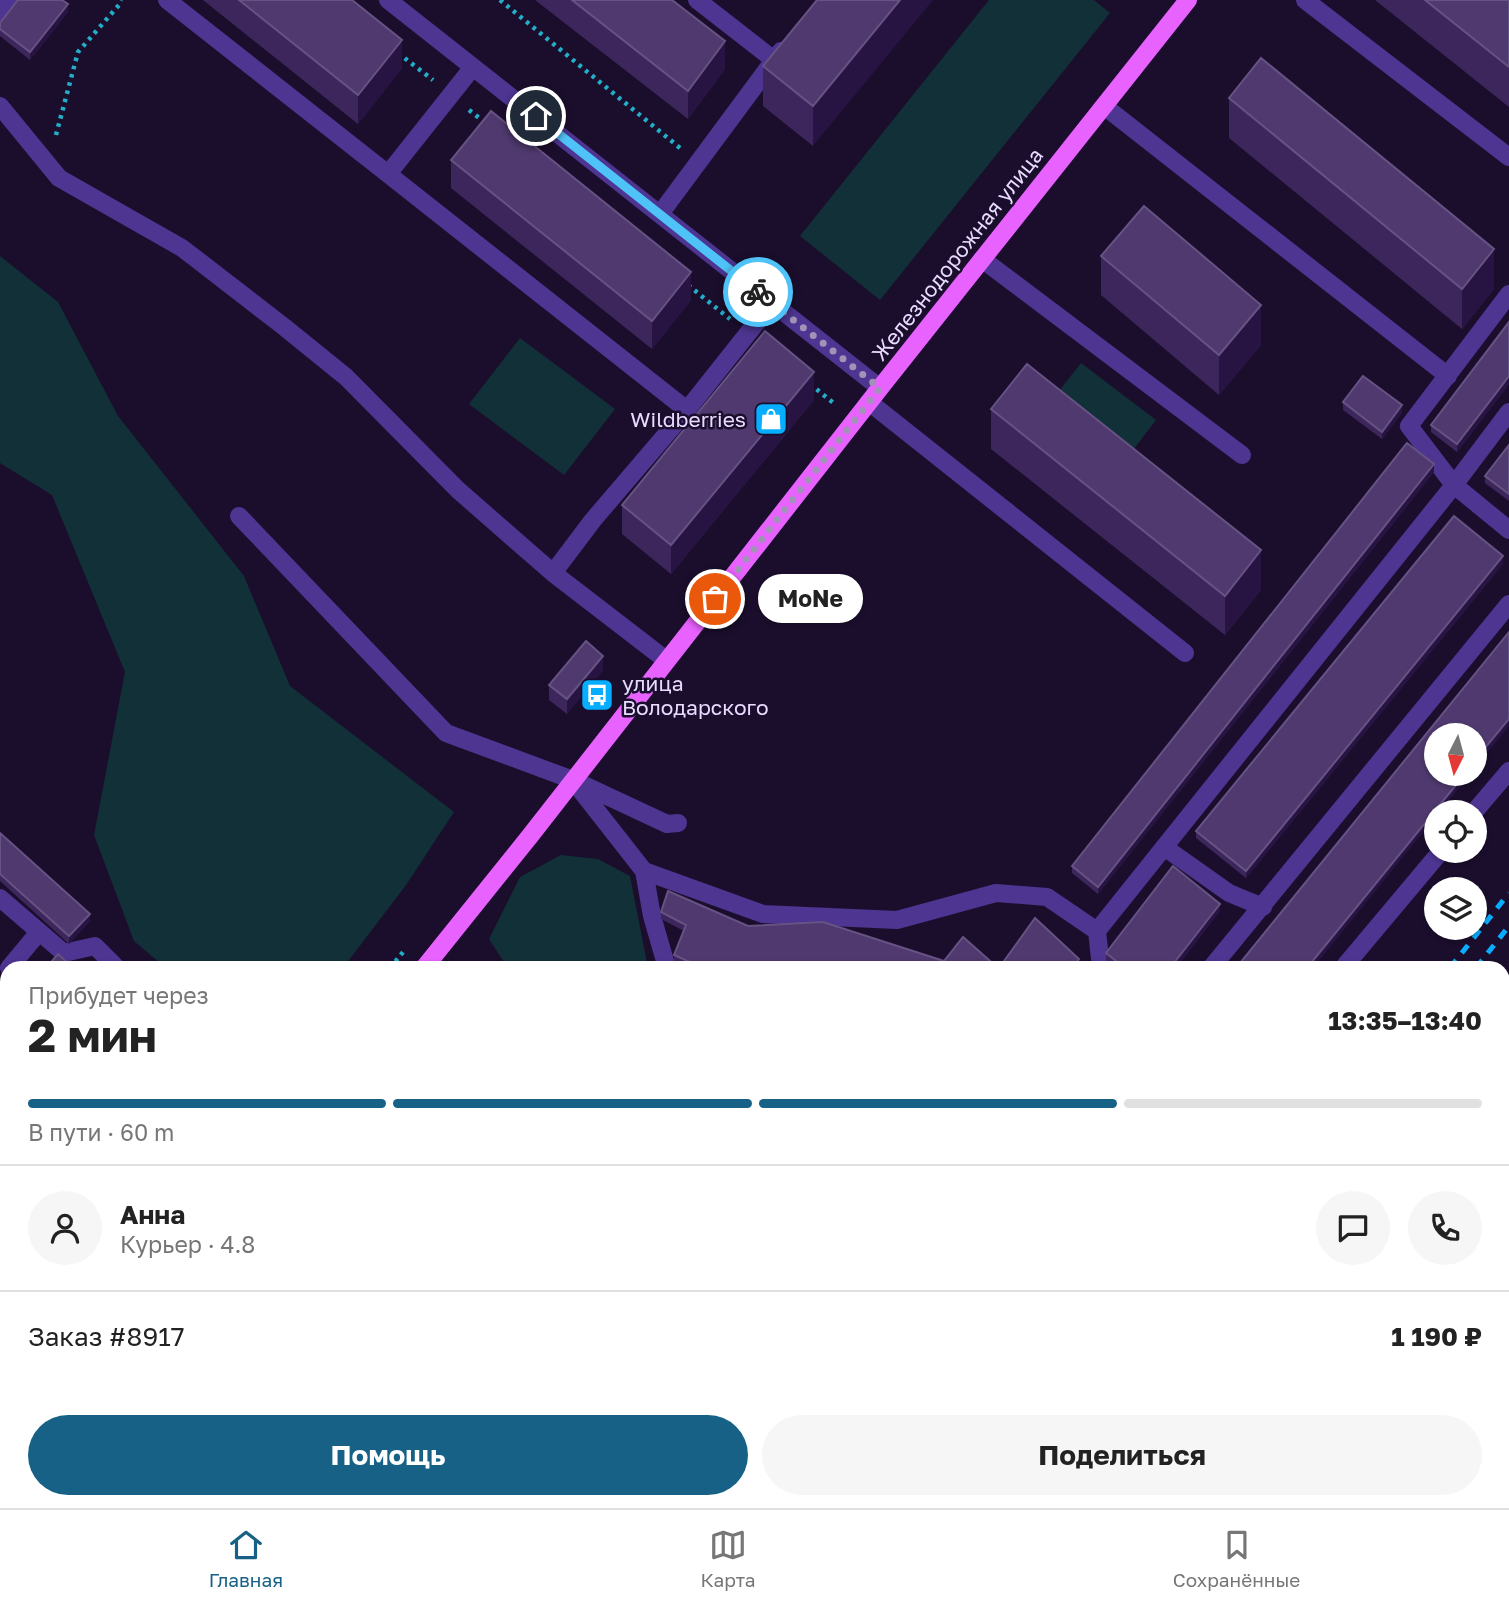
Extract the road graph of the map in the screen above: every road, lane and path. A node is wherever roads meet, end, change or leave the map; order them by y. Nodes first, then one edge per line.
1 (9, 0) edge
2 (121, 0) edge
3 (167, 0) edge
4 (388, 0) edge
5 (500, 0) edge
6 (698, 0) edge
7 (1188, 0) edge
8 (1305, 0) edge
9 (0, 12) edge
10 (791, 40) edge
11 (397, 52) edge
12 (774, 60) junction
13 (473, 67) junction
14 (451, 95) junction
15 (0, 106) edge
16 (1104, 106) junction
17 (493, 129) edge
18 (1509, 157) edge
19 (698, 163) junction
20 (48, 165) junction
21 (388, 174) junction
22 (660, 214) junction
23 (982, 259) junction
24 (684, 282) edge
25 (1509, 294) edge
26 (772, 303) junction
27 (747, 333) junction
28 (1448, 376) junction
29 (807, 382) edge
30 (875, 395) junction
31 (837, 406) dead end
32 (687, 410) junction
33 (1509, 412) edge
34 (1242, 455) dead end
35 (1454, 485) junction
36 (239, 516) dead end
37 (1509, 530) edge
38 (553, 573) junction
39 (1509, 604) edge
40 (1185, 653) dead end
41 (666, 660) junction
42 (1509, 771) edge
43 (573, 780) junction
44 (1484, 800) edge
45 (678, 823) dead end
46 (1164, 847) junction
47 (1431, 863) edge
48 (644, 871) junction
49 (0, 898) edge
50 (1263, 906) junction
51 (1097, 931) junction
52 (38, 932) junction
53 (15, 961) edge
54 (110, 961) edge
55 (430, 961) edge
56 (665, 961) edge
57 (1100, 961) edge
58 (1217, 961) edge
59 (1349, 961) edge

1 - 9 street
2 - 20 path
3 - 21 street
4 - 13 street
5 - 19 path
6 - 12 street
7 - 16 main road, Железнодорожная улица
8 - 18 street
10 - 12 street
11 - 14 path
12 - 19 street
13 - 14 street
13 - 22 street
14 - 17 path
14 - 21 street
15 - 20 street
16 - 23 main road, Железнодорожная улица
16 - 28 street
19 - 22 street
20 - 38 street
21 - 32 street
22 - 26 street
23 - 30 main road, Железнодорожная улица
23 - 34 street
24 - 27 path
25 - 28 street
26 - 27 street
26 - 30 street
27 - 32 street
28 - 35 street
29 - 31 path
30 - 40 street
30 - 41 main road, Железнодорожная улица
32 - 38 street
33 - 35 street
35 - 37 street
35 - 46 street
36 - 43 street
38 - 41 street
39 - 50 street
41 - 43 main road, Железнодорожная улица
42 - 44 street
43 - 45 street
43 - 48 street
43 - 55 main road, Железнодорожная улица
46 - 50 street
46 - 51 street
47 - 59 street
48 - 51 street
48 - 56 street
49 - 52 street
50 - 58 street
51 - 57 street
52 - 53 street
52 - 54 street

